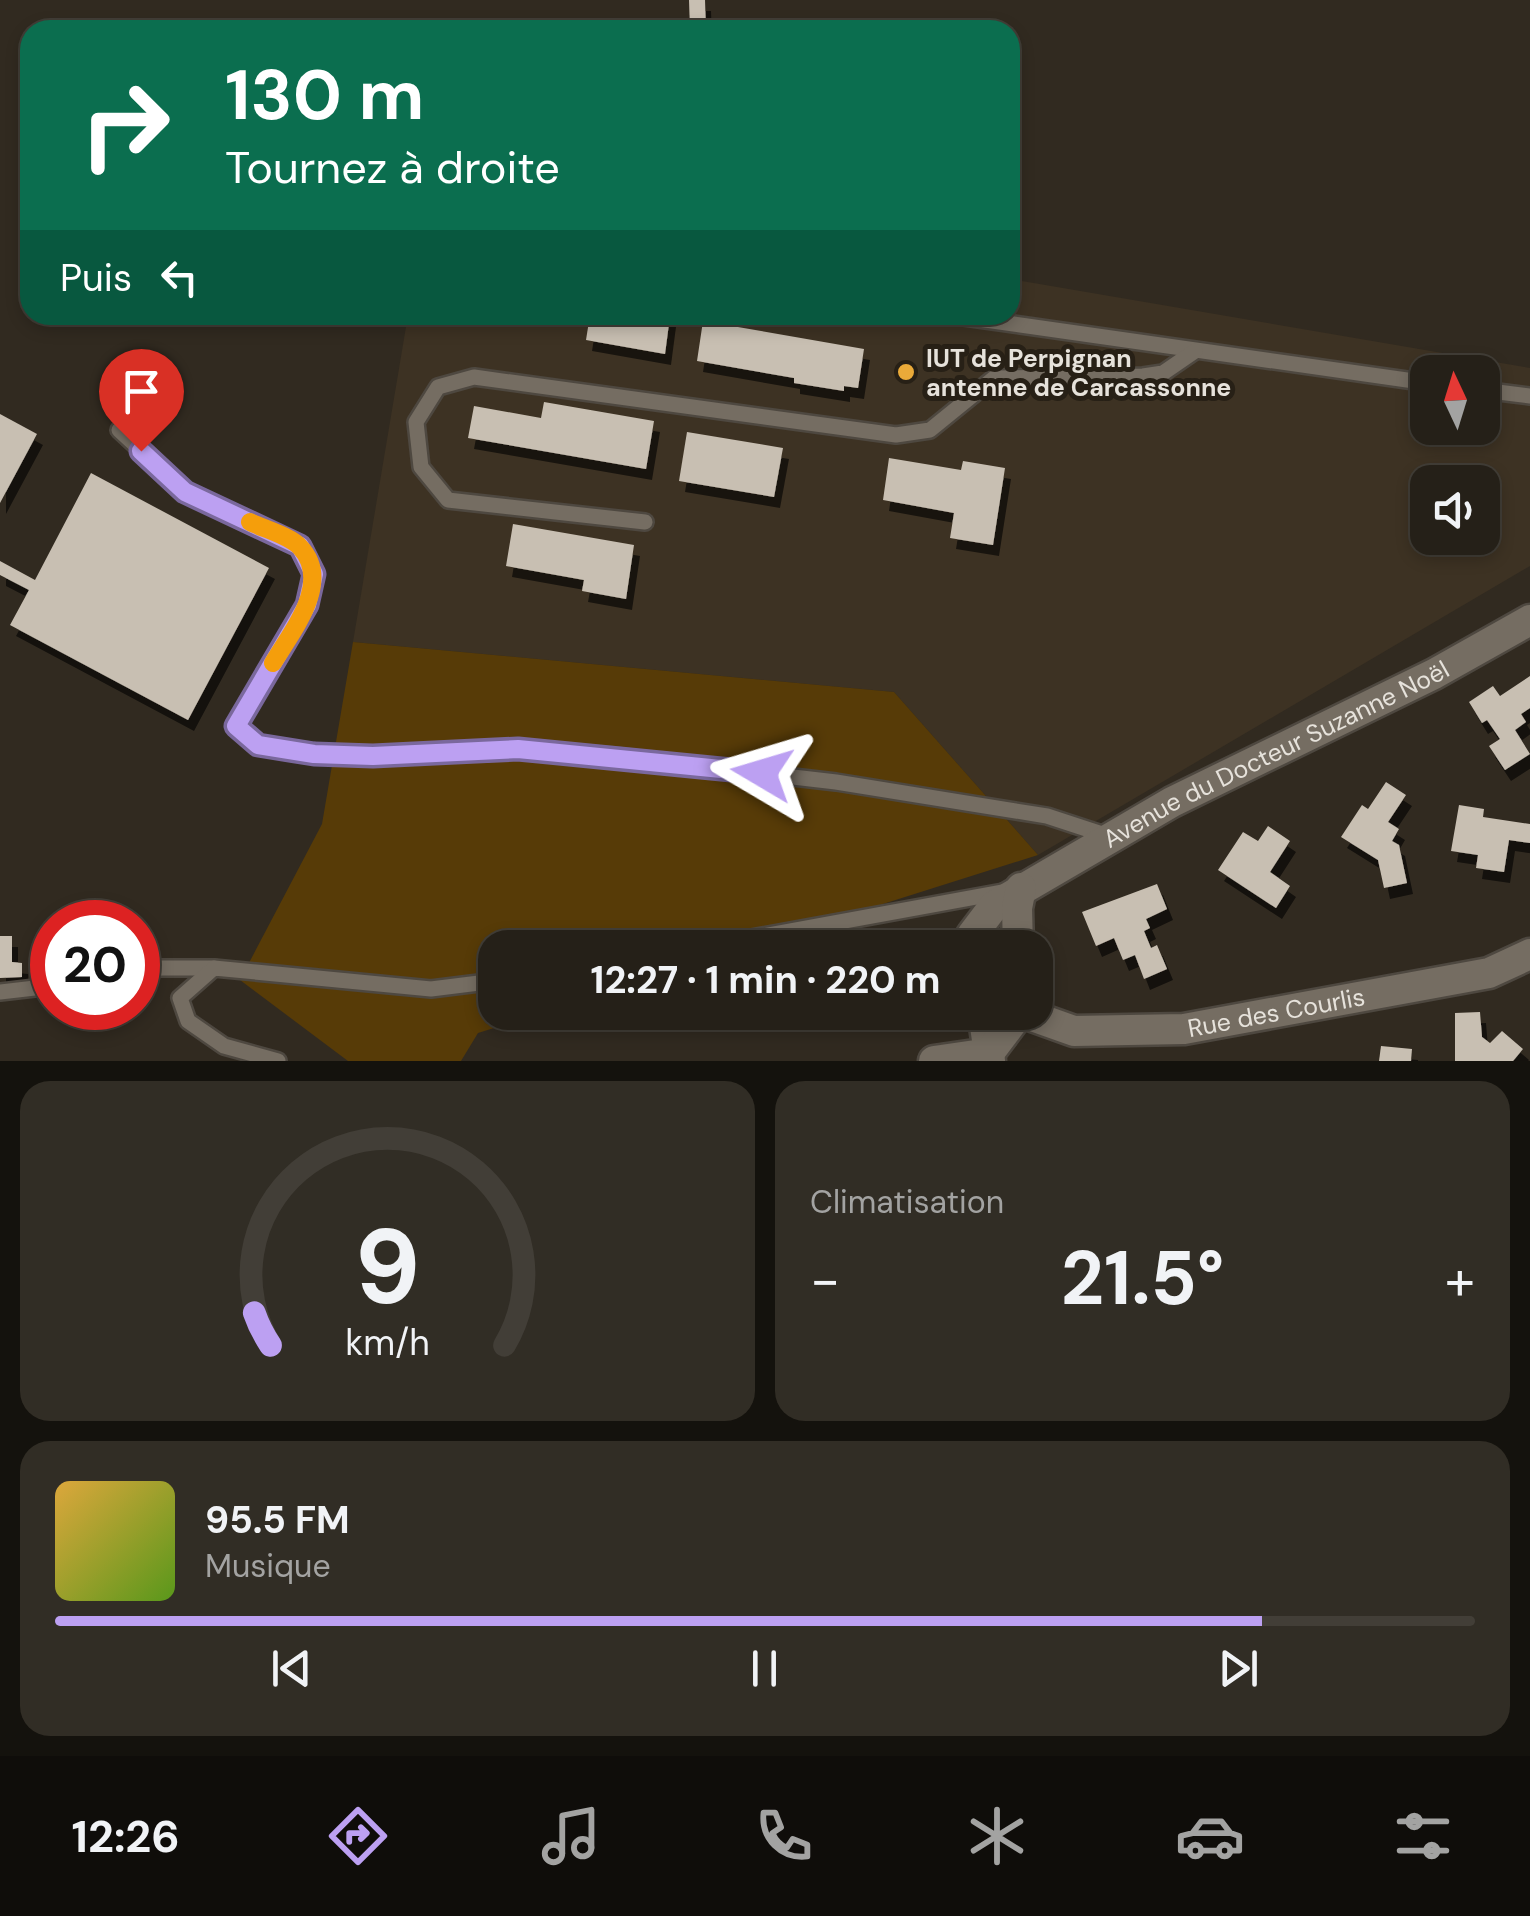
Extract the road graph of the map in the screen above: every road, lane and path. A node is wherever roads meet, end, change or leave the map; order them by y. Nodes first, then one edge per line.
1 (1018, 325) edge
2 (1196, 351) junction
3 (1410, 381) edge
4 (1500, 392) edge
5 (1530, 396) edge
6 (119, 430) dead end
7 (646, 522) dead end
8 (1530, 620) edge
9 (1111, 837) junction
10 (1022, 888) junction
11 (794, 930) edge
12 (976, 930) edge
13 (1018, 930) edge
14 (1530, 954) edge
15 (160, 968) edge
16 (214, 968) junction
17 (478, 983) edge
18 (30, 989) edge
19 (0, 992) edge
20 (1053, 1023) edge
21 (986, 1030) edge
22 (1009, 1030) edge
23 (990, 1057) edge
24 (278, 1061) edge
25 (934, 1061) edge

1 - 2 lane
2 - 3 lane
2 - 7 lane
4 - 5 lane
6 - 9 lane
8 - 9 street, Avenue du Docteur Suzanne Noël
9 - 10 street, Avenue du Docteur Suzanne Noël
10 - 11 lane
10 - 12 street, Avenue du Docteur Suzanne Noël
10 - 13 street
14 - 20 street, Rue des Courlis
15 - 16 lane
16 - 17 lane
16 - 24 lane
18 - 19 lane
21 - 23 street
22 - 23 street
23 - 25 street

